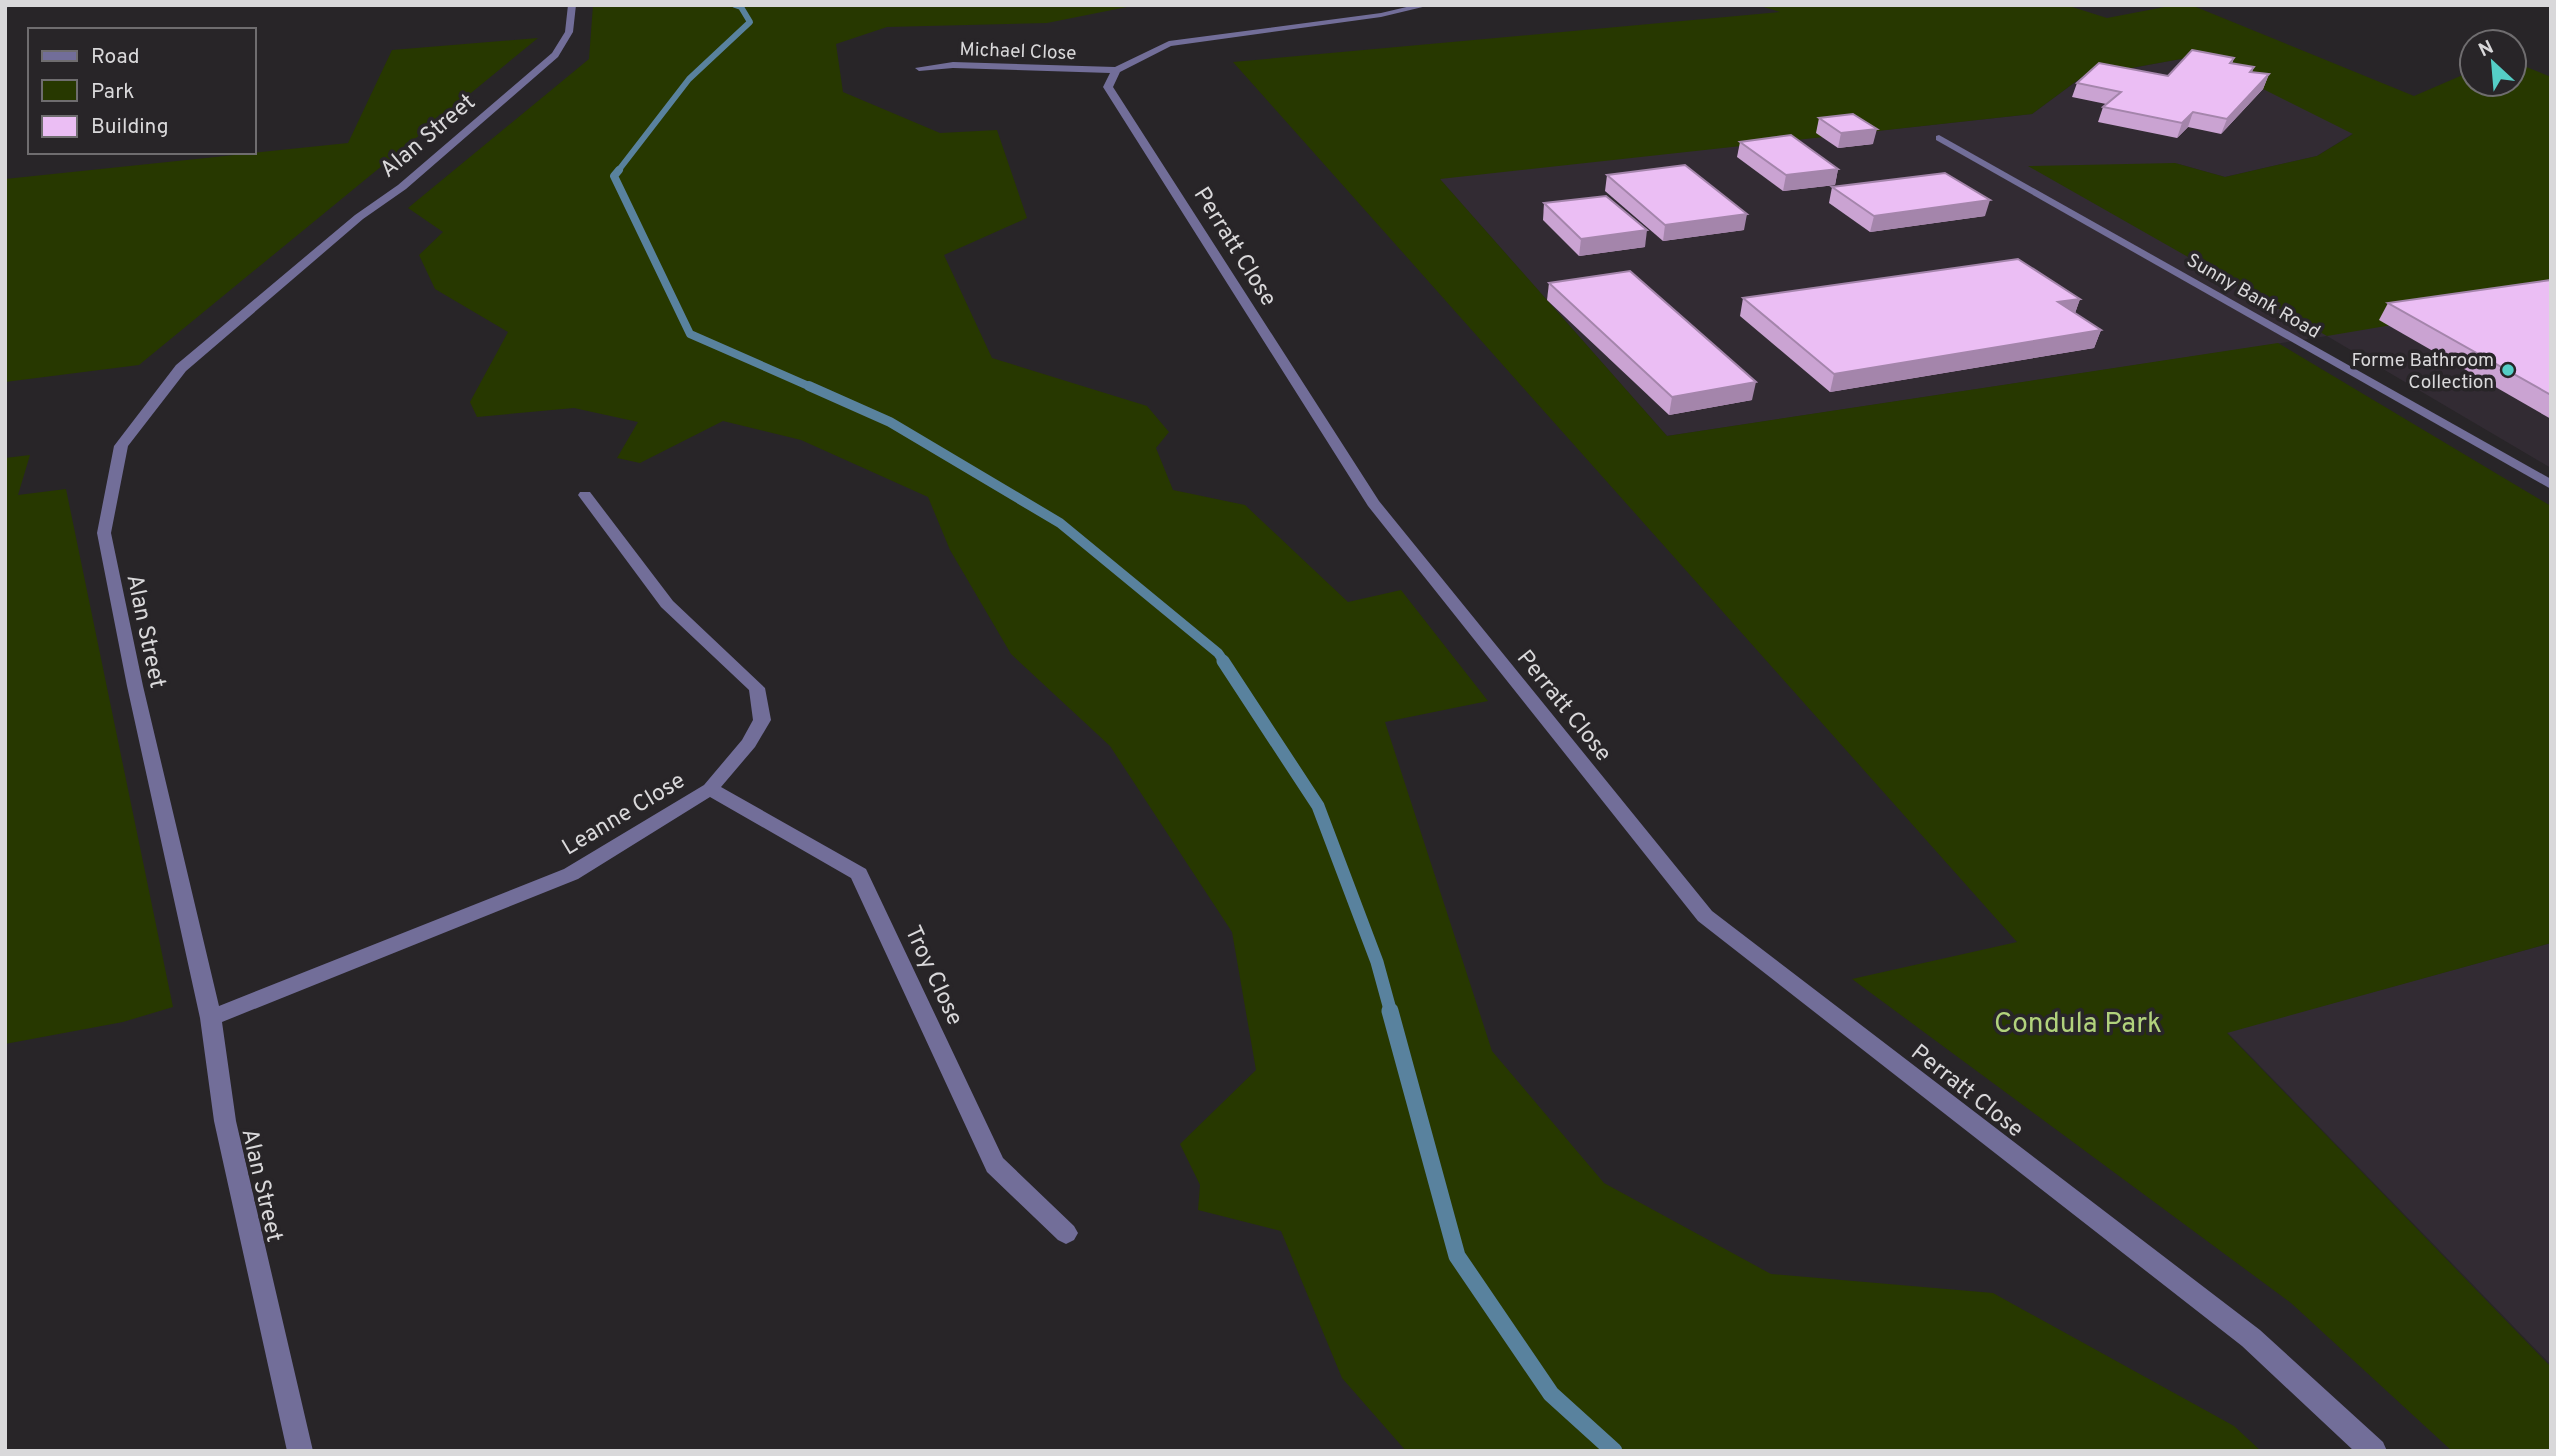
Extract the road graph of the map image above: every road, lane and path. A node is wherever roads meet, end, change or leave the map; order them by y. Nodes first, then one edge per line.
1 (10, 5) edge
2 (572, 5) edge
3 (1427, 5) edge
4 (5, 6) edge
5 (919, 68) dead end
6 (1116, 70) junction
7 (1938, 138) dead end
8 (2551, 485) edge
9 (585, 495) dead end
10 (710, 789) junction
11 (211, 1018) junction
12 (1066, 1233) dead end
13 (300, 1451) edge
14 (2374, 1451) edge

1 - 4 street
2 - 11 street, Alan Street
3 - 6 street
5 - 6 street, Michael Close
6 - 14 street, Perratt Close
7 - 8 street, Sunny Bank Road
9 - 10 street, Leanne Close
10 - 11 street, Leanne Close
10 - 12 street, Troy Close
11 - 13 street, Alan Street

